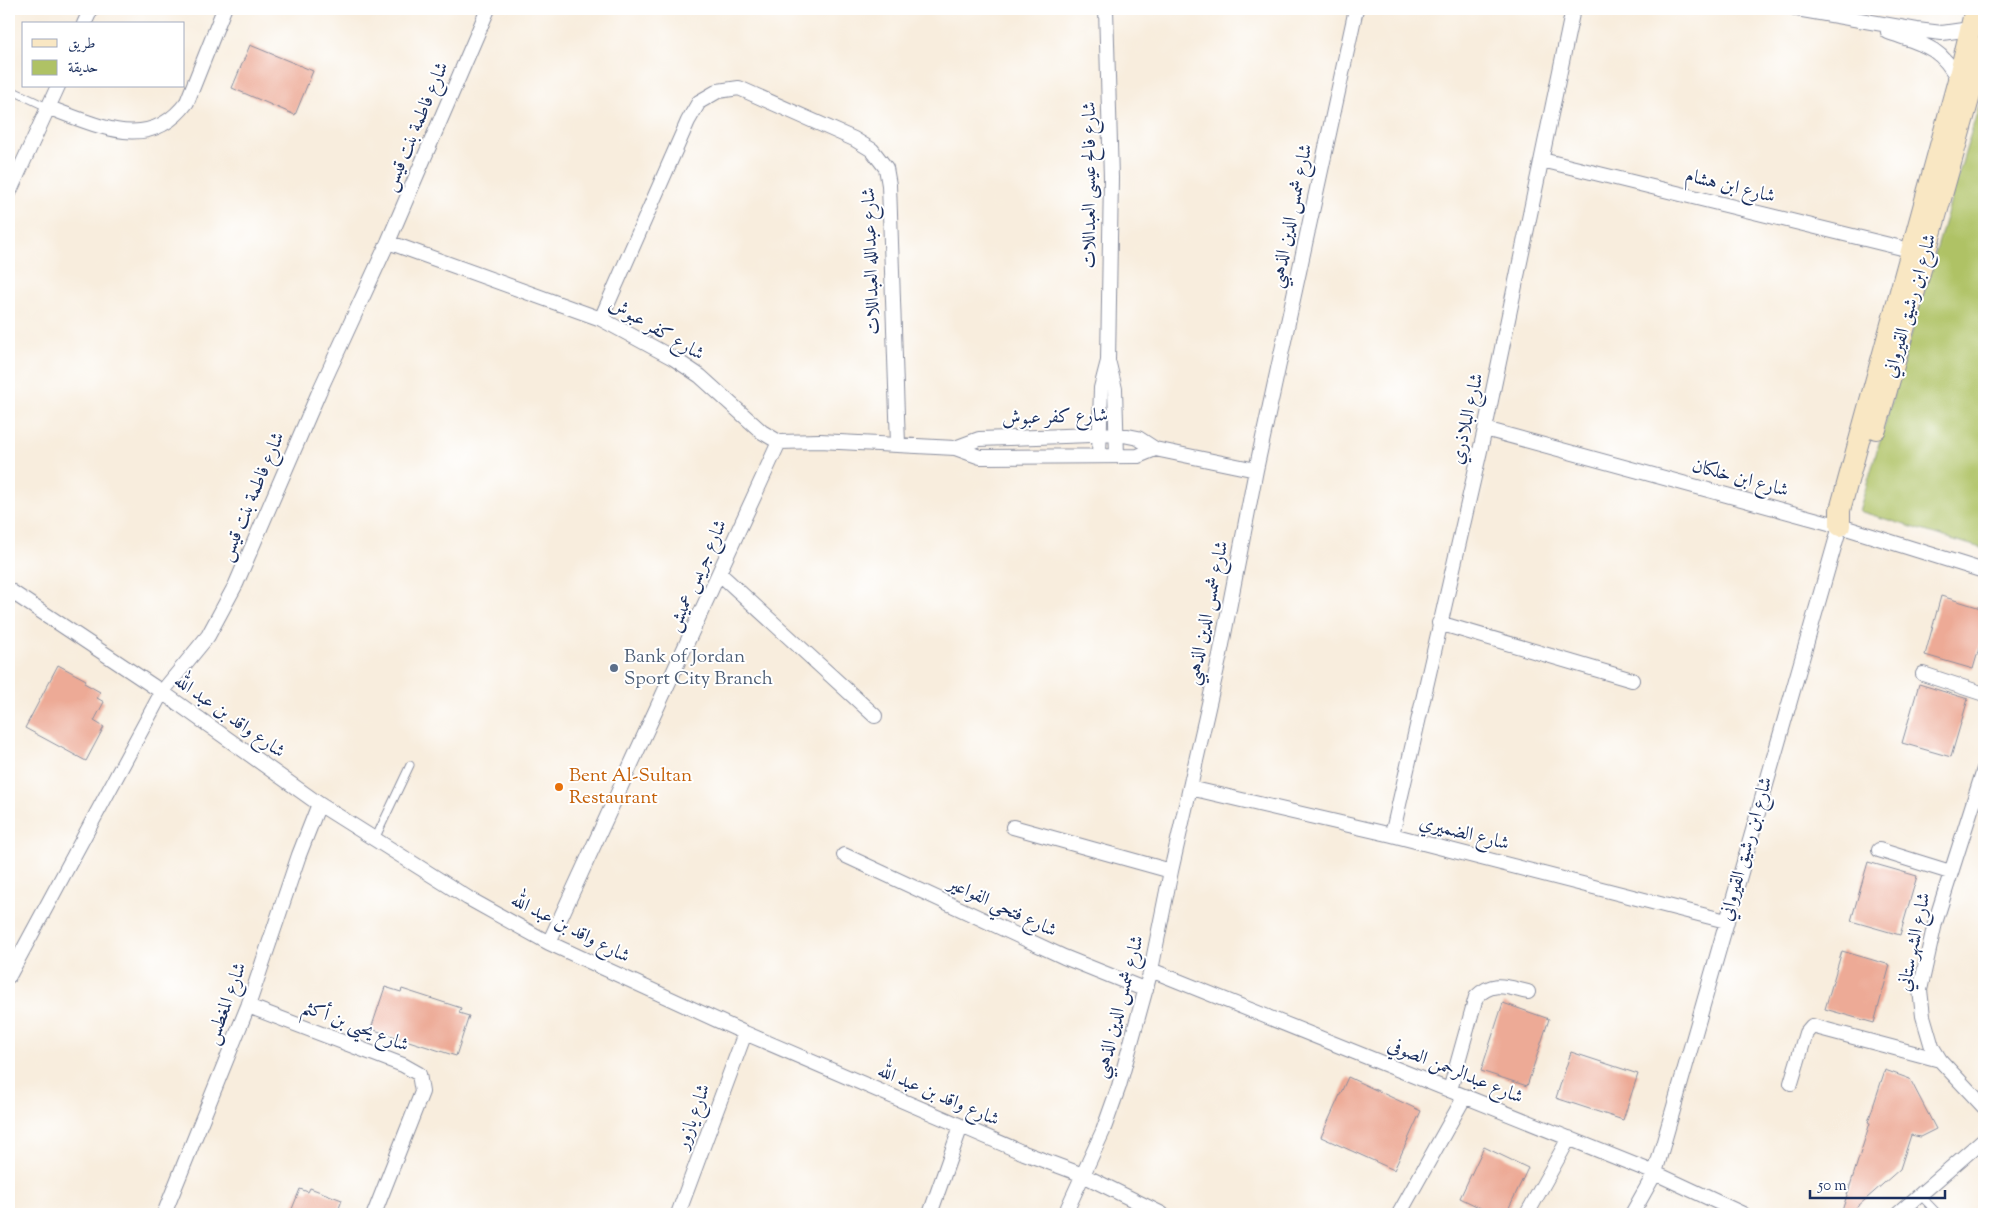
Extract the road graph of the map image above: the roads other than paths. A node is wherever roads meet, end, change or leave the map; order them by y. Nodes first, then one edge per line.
1 (90, 9) edge
2 (224, 9) edge
3 (488, 9) edge
4 (1106, 9) edge
5 (1356, 9) edge
6 (1573, 9) edge
7 (1797, 9) edge
8 (1975, 9) edge
9 (1855, 14) edge
10 (85, 22) edge
11 (1970, 29) junction
12 (1984, 46) edge
13 (1972, 80) edge
14 (57, 88) edge
15 (9, 89) edge
16 (49, 108) junction
17 (1542, 160) junction
18 (9, 193) edge
19 (388, 242) junction
20 (1910, 250) junction
21 (601, 319) junction
22 (1108, 361) junction
23 (1485, 428) junction
24 (1118, 434) junction
25 (1099, 435) junction
26 (779, 442) junction
27 (898, 444) junction
28 (955, 448) junction
29 (1155, 449) junction
30 (1099, 455) junction
31 (1117, 456) junction
32 (1256, 470) junction
33 (1840, 526) junction
34 (1984, 571) edge
35 (720, 574) junction
36 (9, 590) edge
37 (1440, 623) junction
38 (1923, 674) dead end
39 (1632, 680) dead end
40 (162, 692) junction
41 (1984, 694) edge
42 (876, 716) dead end
43 (410, 765) dead end
44 (1984, 769) edge
45 (1190, 788) junction
46 (319, 804) junction
47 (1013, 827) dead end
48 (1392, 835) junction
49 (375, 839) junction
50 (1879, 850) dead end
51 (844, 855) dead end
52 (1170, 871) junction
53 (1950, 872) junction
54 (1726, 921) junction
55 (549, 944) junction
56 (1152, 970) junction
57 (9, 976) edge
58 (1146, 990) junction
59 (1528, 992) dead end
60 (248, 1006) junction
61 (745, 1033) junction
62 (1940, 1060) junction
63 (1792, 1083) dead end
64 (1450, 1090) junction
65 (1465, 1096) junction
66 (1984, 1107) edge
67 (961, 1126) junction
68 (1569, 1138) junction
69 (1984, 1139) edge
70 (1655, 1173) junction
71 (1083, 1175) junction
72 (1920, 1194) junction
73 (164, 1214) edge
74 (374, 1214) edge
75 (678, 1214) edge
76 (930, 1214) edge
77 (1064, 1214) edge
78 (1162, 1214) edge
79 (1400, 1214) edge
80 (1527, 1214) edge
81 (1632, 1214) edge
82 (1743, 1214) edge
83 (1898, 1214) edge
84 (1938, 1214) edge

1 - 10 street
2 - 16 street
3 - 19 street, شارع فاطمة بنت قيس
4 - 22 street, شارع فالح عيسى العبداللات
5 - 32 street, شارع شمس الدين الذهبي
6 - 17 street, شارع البلاذري
7 - 9 street
8 - 11 main road
9 - 11 street
9 - 13 street
11 - 13 main road
12 - 13 main road
13 - 20 main road, شارع ابن رشيق القيرواني
13 - 33 main road, شارع ابن رشيق القيرواني
14 - 16 street
15 - 16 lane
16 - 18 street
17 - 20 street, شارع ابن هشام
17 - 23 street, شارع البلاذري
19 - 21 street, شارع كفر عبوش
19 - 40 street, شارع فاطمة بنت قيس
20 - 33 main road, شارع ابن رشيق القيرواني
21 - 26 street, شارع كفر عبوش
21 - 27 street, شارع عبدالله العبداللات
22 - 24 street, شارع فالح عيسى العبداللات
22 - 25 street, شارع فالح عيسى العبداللات
23 - 33 street, شارع ابن خلكان
23 - 37 street, شارع البلاذري
24 - 25 street, شارع كفر عبوش
24 - 29 street, شارع كفر عبوش
24 - 31 street, شارع فالح عيسى العبداللات
25 - 28 street, شارع كفر عبوش
25 - 30 street, شارع فالح عيسى العبداللات
26 - 27 street, شارع كفر عبوش
26 - 35 street, شارع جريس عميش
27 - 28 street, شارع كفر عبوش
28 - 30 street, شارع كفر عبوش
29 - 31 street, شارع كفر عبوش
29 - 32 street, شارع كفر عبوش
30 - 31 street, شارع كفر عبوش
32 - 45 street, شارع شمس الدين الذهبي
33 - 34 street, شارع ابن خلكان
33 - 54 street, شارع ابن رشيق القيرواني
35 - 42 street
35 - 55 street, شارع جريس عميش
36 - 40 street, شارع واقد بن عبد الله
37 - 39 street
37 - 48 street, شارع البلاذري
38 - 41 street
40 - 46 street, شارع واقد بن عبد الله
40 - 57 street, شارع فاطمة بنت قيس
43 - 49 lane
44 - 53 street, شارع الشهرستاني
45 - 48 street, شارع الضميري
45 - 52 street, شارع شمس الدين الذهبي
46 - 49 street, شارع واقد بن عبد الله
46 - 60 street, شارع المغطس
47 - 52 street
48 - 54 street, شارع الضميري
49 - 55 street, شارع واقد بن عبد الله
50 - 53 street
51 - 58 street, شارع فتحي الفواعير
52 - 56 street, شارع شمس الدين الذهبي
53 - 62 street, شارع الشهرستاني
54 - 70 street, شارع ابن رشيق القيرواني
55 - 61 street, شارع واقد بن عبد الله
56 - 58 street, شارع شمس الدين الذهبي
56 - 64 street, شارع عبدالرحمن الصوفي
58 - 71 street, شارع شمس الدين الذهبي
59 - 64 street
60 - 73 street, شارع المغطس
60 - 74 street, شارع يحيى بن أكثم
61 - 67 street, شارع واقد بن عبد الله
61 - 75 street, شارع يازور
62 - 63 street
62 - 66 street, شارع الشهرستاني
64 - 65 street, شارع عبدالرحمن الصوفي
65 - 68 street, شارع عبدالرحمن الصوفي
65 - 79 street
67 - 71 street, شارع واقد بن عبد الله
67 - 76 street
68 - 70 street, شارع عبدالرحمن الصوفي
68 - 80 street
69 - 72 street
70 - 81 street, شارع ابن رشيق القيرواني
70 - 82 street, شارع عبدالرحمن الصوفي
71 - 77 street, شارع شمس الدين الذهبي
71 - 78 street, شارع واقد بن عبد الله
72 - 83 street
72 - 84 lane

